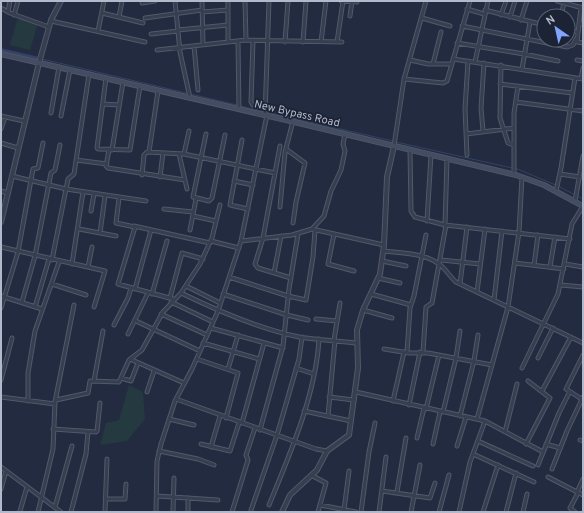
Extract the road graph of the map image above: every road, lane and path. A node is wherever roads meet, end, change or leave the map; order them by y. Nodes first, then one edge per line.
1 (10, 1) edge
2 (18, 1) edge
3 (61, 1) edge
4 (104, 1) edge
5 (122, 1) edge
6 (155, 1) edge
7 (175, 1) edge
8 (202, 1) edge
9 (228, 1) edge
10 (245, 1) edge
11 (269, 1) edge
12 (288, 1) edge
13 (306, 1) edge
14 (326, 1) edge
15 (342, 1) edge
16 (352, 1) edge
17 (426, 1) edge
18 (470, 1) edge
19 (488, 1) edge
20 (506, 1) edge
21 (515, 1) edge
22 (527, 1) edge
23 (558, 1) edge
24 (579, 1) edge
25 (358, 2) edge
26 (142, 3) dead end
27 (564, 3) junction
28 (581, 7) edge
29 (1, 8) edge
30 (563, 8) edge
31 (467, 9) junction
32 (228, 10) junction
33 (485, 10) junction
34 (202, 11) junction
35 (8, 12) junction
36 (102, 13) junction
37 (176, 13) junction
38 (484, 14) junction
39 (14, 15) junction
40 (501, 15) junction
41 (350, 16) dead end
42 (119, 17) junction
43 (145, 18) dead end
44 (422, 18) junction
45 (510, 18) junction
46 (521, 20) junction
47 (51, 21) junction
48 (530, 22) junction
49 (143, 23) dead end
50 (536, 23) edge
51 (579, 24) junction
52 (583, 24) edge
53 (228, 25) junction
54 (450, 26) dead end
55 (462, 26) junction
56 (49, 27) junction
57 (203, 27) junction
58 (481, 29) junction
59 (178, 30) junction
60 (98, 31) junction
61 (441, 32) dead end
62 (577, 32) joint
63 (151, 34) dead end
64 (527, 39) junction
65 (576, 39) edge
66 (246, 40) junction
67 (238, 41) junction
68 (253, 41) junction
69 (536, 41) edge
70 (145, 42) dead end
71 (228, 42) junction
72 (268, 42) junction
73 (286, 42) junction
74 (303, 42) junction
75 (321, 42) junction
76 (337, 42) junction
77 (342, 42) dead end
78 (457, 43) junction
79 (203, 45) junction
80 (194, 46) junction
81 (478, 47) junction
82 (180, 48) junction
83 (157, 50) dead end
84 (1, 54) edge
85 (524, 54) junction
86 (454, 59) junction
87 (410, 60) junction
88 (577, 60) dead end
89 (468, 61) junction
90 (558, 61) dead end
91 (583, 61) edge
92 (475, 62) junction
93 (38, 63) junction
94 (484, 63) junction
95 (433, 64) junction
96 (452, 64) junction
97 (501, 65) junction
98 (59, 67) junction
99 (522, 68) junction
100 (583, 68) edge
101 (70, 70) junction
102 (89, 74) junction
103 (106, 78) junction
104 (575, 78) junction
105 (404, 79) junction
106 (582, 79) edge
107 (123, 82) junction
108 (500, 84) junction
109 (140, 86) junction
110 (518, 86) junction
111 (198, 90) dead end
112 (158, 91) junction
113 (572, 93) junction
114 (189, 95) junction
115 (516, 102) junction
116 (102, 104) junction
117 (119, 105) junction
118 (239, 106) junction
119 (569, 108) junction
120 (583, 111) edge
121 (266, 112) junction
122 (51, 113) dead end
123 (1, 116) edge
124 (62, 116) dead end
125 (6, 117) junction
126 (24, 121) junction
127 (293, 121) junction
128 (1, 128) edge
129 (502, 128) junction
130 (514, 128) junction
131 (189, 131) dead end
132 (482, 131) junction
133 (206, 134) dead end
134 (345, 134) junction
135 (466, 134) junction
136 (225, 135) dead end
137 (242, 140) dead end
138 (43, 142) dead end
139 (1, 143) edge
140 (394, 143) junction
141 (60, 145) dead end
142 (514, 145) junction
143 (280, 146) dead end
144 (18, 148) junction
145 (286, 149) junction
146 (110, 150) junction
147 (410, 150) junction
148 (149, 152) junction
149 (163, 153) junction
150 (179, 154) junction
151 (184, 154) junction
152 (431, 155) junction
153 (467, 155) dead end
154 (583, 156) edge
155 (202, 158) junction
156 (447, 159) junction
157 (76, 160) junction
158 (219, 162) junction
159 (106, 164) junction
160 (237, 165) junction
161 (256, 169) junction
162 (515, 171) junction
163 (275, 173) junction
164 (560, 174) junction
165 (142, 175) junction
166 (12, 176) junction
167 (160, 177) junction
168 (522, 177) junction
169 (580, 177) junction
170 (32, 180) junction
171 (185, 180) junction
172 (234, 181) junction
173 (49, 185) junction
174 (253, 185) junction
175 (556, 188) junction
176 (66, 189) junction
177 (187, 189) dead end
178 (1, 191) edge
179 (83, 192) junction
180 (8, 193) junction
181 (94, 194) junction
182 (104, 196) junction
183 (576, 197) junction
184 (119, 198) junction
185 (196, 199) junction
186 (146, 202) dead end
187 (220, 205) dead end
188 (583, 206) edge
189 (280, 207) dead end
190 (164, 209) dead end
191 (248, 209) junction
192 (91, 211) dead end
193 (193, 212) junction
194 (2, 216) edge
195 (193, 216) junction
196 (216, 221) junction
197 (427, 221) junction
198 (1, 222) edge
199 (294, 222) dead end
200 (445, 225) junction
201 (134, 226) junction
202 (467, 227) junction
203 (79, 229) junction
204 (485, 229) junction
205 (151, 230) junction
206 (190, 230) dead end
207 (314, 230) junction
208 (502, 230) junction
209 (519, 232) junction
210 (100, 233) junction
211 (298, 234) junction
212 (334, 234) junction
213 (538, 234) junction
214 (426, 235) dead end
215 (116, 236) dead end
216 (281, 236) junction
217 (554, 237) junction
218 (264, 238) junction
219 (570, 239) junction
220 (167, 241) dead end
221 (242, 241) junction
222 (210, 242) junction
223 (384, 245) junction
224 (1, 247) edge
225 (92, 247) dead end
226 (239, 248) junction
227 (384, 251) junction
228 (18, 252) junction
229 (35, 256) junction
230 (422, 257) junction
231 (202, 259) junction
232 (50, 260) junction
233 (441, 260) junction
234 (382, 261) junction
235 (59, 262) junction
236 (515, 262) junction
237 (462, 263) junction
238 (72, 264) junction
239 (480, 264) junction
240 (565, 264) junction
241 (440, 265) junction
242 (534, 265) junction
243 (406, 266) dead end
244 (88, 267) junction
245 (550, 267) junction
246 (583, 267) edge
247 (564, 269) junction
248 (354, 270) dead end
249 (274, 273) junction
250 (229, 277) junction
251 (291, 278) junction
252 (378, 278) junction
253 (400, 283) dead end
254 (52, 284) junction
255 (460, 284) junction
256 (560, 285) junction
257 (186, 286) junction
258 (583, 287) edge
259 (131, 288) junction
260 (135, 289) junction
261 (477, 292) junction
262 (150, 293) junction
263 (181, 293) junction
264 (223, 294) junction
265 (371, 294) junction
266 (86, 295) dead end
267 (3, 296) edge
268 (288, 296) junction
269 (171, 300) junction
270 (494, 300) junction
271 (22, 302) junction
272 (220, 303) junction
273 (340, 303) dead end
274 (74, 305) dead end
275 (411, 305) junction
276 (508, 306) junction
277 (35, 307) junction
278 (94, 307) dead end
279 (1, 308) edge
280 (42, 309) junction
281 (363, 310) junction
282 (218, 311) junction
283 (161, 314) junction
284 (287, 315) junction
285 (392, 318) dead end
286 (316, 319) dead end
287 (308, 320) dead end
288 (136, 321) junction
289 (337, 321) junction
290 (213, 322) junction
291 (545, 324) junction
292 (114, 325) dead end
293 (211, 328) junction
294 (553, 328) junction
295 (152, 329) junction
296 (103, 331) dead end
297 (460, 331) dead end
298 (285, 333) junction
299 (128, 334) dead end
300 (207, 335) junction
301 (238, 335) junction
302 (478, 335) dead end
303 (302, 337) junction
304 (571, 337) junction
305 (12, 338) dead end
306 (320, 339) junction
307 (334, 340) junction
308 (203, 343) junction
309 (264, 343) junction
310 (357, 343) junction
311 (583, 343) edge
312 (283, 348) junction
313 (384, 349) dead end
314 (200, 351) junction
315 (233, 352) junction
316 (405, 352) junction
317 (422, 352) junction
318 (440, 355) junction
319 (583, 355) edge
320 (456, 358) junction
321 (538, 358) dead end
322 (130, 359) junction
323 (197, 359) junction
324 (259, 359) junction
325 (474, 361) junction
326 (138, 363) junction
327 (492, 364) junction
328 (296, 368) junction
329 (522, 368) dead end
330 (228, 369) junction
331 (154, 371) junction
332 (314, 374) junction
333 (121, 378) junction
334 (1, 380) edge
335 (94, 381) junction
336 (528, 381) dead end
337 (184, 383) junction
338 (517, 384) dead end
339 (542, 391) junction
340 (147, 392) dead end
341 (356, 392) junction
342 (570, 393) junction
343 (1, 397) edge
344 (329, 397) junction
345 (176, 399) junction
346 (583, 399) edge
347 (354, 400) junction
348 (28, 401) junction
349 (393, 401) junction
350 (56, 402) junction
351 (100, 403) dead end
352 (409, 405) junction
353 (425, 408) junction
354 (304, 411) junction
355 (442, 412) junction
356 (220, 416) junction
357 (328, 416) junction
358 (460, 416) junction
359 (466, 417) junction
360 (226, 418) junction
361 (169, 419) junction
362 (477, 420) junction
363 (352, 421) junction
364 (485, 421) junction
365 (240, 423) junction
366 (375, 423) dead end
367 (194, 425) dead end
368 (255, 428) junction
369 (53, 429) junction
370 (260, 430) junction
371 (88, 432) junction
372 (505, 432) junction
373 (277, 435) junction
374 (406, 438) dead end
375 (417, 438) dead end
376 (478, 441) junction
377 (295, 442) junction
378 (200, 444) dead end
379 (433, 444) dead end
380 (526, 444) junction
381 (546, 444) junction
382 (72, 446) dead end
383 (457, 446) dead end
384 (211, 447) junction
385 (560, 448) junction
386 (327, 450) junction
387 (159, 451) junction
388 (543, 452) junction
389 (473, 454) junction
390 (386, 457) dead end
391 (107, 459) dead end
392 (214, 465) dead end
393 (420, 465) dead end
394 (498, 465) junction
395 (538, 465) dead end
396 (534, 466) dead end
397 (1, 467) edge
398 (552, 469) dead end
399 (6, 471) junction
400 (349, 471) dead end
401 (516, 473) junction
402 (311, 475) junction
403 (3, 476) edge
404 (448, 476) dead end
405 (548, 477) dead end
406 (174, 478) dead end
407 (583, 479) edge
408 (534, 482) dead end
409 (435, 483) dead end
410 (126, 484) dead end
411 (27, 487) junction
412 (1, 489) edge
413 (382, 491) junction
414 (397, 492) junction
415 (578, 492) junction
416 (528, 494) dead end
417 (414, 495) junction
418 (583, 495) edge
419 (157, 496) junction
420 (41, 497) junction
421 (174, 497) junction
422 (188, 498) junction
423 (106, 499) junction
424 (218, 500) dead end
425 (269, 505) dead end
426 (320, 505) junction
427 (55, 507) junction
428 (251, 510) dead end
429 (338, 510) edge
430 (344, 510) junction
431 (20, 511) edge
432 (38, 512) edge
433 (61, 512) edge
434 (71, 512) edge
435 (105, 512) edge
436 (156, 512) edge
437 (173, 512) edge
438 (188, 512) edge
439 (232, 512) edge
440 (282, 512) edge
441 (318, 512) edge
442 (356, 512) edge
443 (361, 512) edge
444 (379, 512) edge
445 (411, 512) edge
446 (439, 512) edge
447 (460, 512) edge
448 (483, 512) edge
449 (506, 512) edge
450 (523, 512) edge
451 (575, 512) edge

1 - 35 street
2 - 39 street
3 - 47 street
4 - 36 street
5 - 42 street
6 - 26 street
7 - 37 street
8 - 34 street
9 - 32 street
10 - 66 street
11 - 72 street
12 - 73 street
13 - 74 street
14 - 75 street
15 - 16 street
15 - 76 street
16 - 25 street
16 - 41 street
17 - 44 street
18 - 31 street
19 - 33 street
20 - 40 street
21 - 45 street
22 - 46 street
23 - 27 street
24 - 28 street
27 - 28 street
27 - 30 street
28 - 51 street
29 - 35 street
31 - 38 street
31 - 55 street
32 - 34 street
32 - 53 street
33 - 38 street
33 - 40 street
34 - 37 street
34 - 57 street
35 - 39 street
36 - 42 street
36 - 60 street
37 - 43 street
37 - 59 street
38 - 58 street
39 - 56 street
40 - 45 street
42 - 49 street
44 - 54 street
44 - 87 street
45 - 46 street
46 - 48 street
47 - 56 street
47 - 60 street
48 - 50 street
48 - 64 street
51 - 52 street
51 - 62 street
53 - 57 street
53 - 71 street
55 - 58 street
55 - 78 street
56 - 93 street
57 - 59 street
57 - 79 street
58 - 64 street
58 - 81 street
59 - 63 street
59 - 82 street
60 - 70 street
61 - 95 street
62 - 65 street
64 - 69 street
64 - 85 street
66 - 67 street
66 - 68 street
67 - 71 street
67 - 118 street
68 - 72 street
68 - 121 street
71 - 79 street
72 - 73 street
72 - 121 street
73 - 74 street
74 - 75 street
75 - 76 street
76 - 77 street
78 - 81 street
78 - 86 street
79 - 80 street
80 - 82 street
80 - 111 street
81 - 85 street
81 - 92 street
82 - 83 street
82 - 114 street
84 - 93 main road, New Bypass Road
85 - 90 street
85 - 99 street
86 - 89 street
86 - 96 street
87 - 95 street
87 - 105 street
88 - 91 street
89 - 92 street
89 - 135 street
92 - 94 street
93 - 98 main road, New Bypass Road
93 - 126 street
94 - 97 street
94 - 132 street
95 - 96 street
96 - 105 street
97 - 99 street
97 - 108 street
98 - 101 main road, New Bypass Road
98 - 122 street
99 - 104 street
100 - 106 street
101 - 102 main road, New Bypass Road
101 - 124 street
102 - 103 main road, New Bypass Road
102 - 157 street
103 - 107 main road, New Bypass Road
103 - 116 street
104 - 106 street
104 - 113 street
105 - 140 street
107 - 109 main road, New Bypass Road
107 - 117 street
108 - 110 street
108 - 129 street
109 - 112 main road, New Bypass Road
109 - 146 street
110 - 113 street
110 - 115 street
112 - 114 main road, New Bypass Road
112 - 148 street
113 - 119 street
114 - 118 main road, New Bypass Road
115 - 119 street
115 - 130 street
116 - 117 street
116 - 146 street
117 - 146 street
118 - 121 main road, New Bypass Road
119 - 120 street
119 - 164 street
121 - 127 main road, New Bypass Road
121 - 161 street
123 - 125 street
125 - 126 street
125 - 128 street
126 - 144 street
127 - 134 main road, New Bypass Road
127 - 145 street
129 - 130 street
129 - 132 street
129 - 142 street
130 - 142 street
131 - 151 street
132 - 135 street
133 - 155 street
134 - 140 main road, New Bypass Road
134 - 207 street
135 - 153 street
136 - 158 street
137 - 160 street
138 - 170 street
139 - 144 street
140 - 147 main road, New Bypass Road
140 - 223 street
141 - 173 street
142 - 162 street
143 - 163 street
144 - 166 street
145 - 189 street
145 - 199 street
146 - 159 street
147 - 152 main road, New Bypass Road
147 - 197 street
148 - 149 street
148 - 165 street
149 - 150 street
149 - 167 street
150 - 151 street
150 - 171 street
151 - 155 street
152 - 156 main road, New Bypass Road
152 - 197 street
154 - 169 street
155 - 158 street
155 - 185 street
156 - 162 main road, New Bypass Road
156 - 200 street
157 - 159 street
157 - 176 street
158 - 160 street
158 - 185 street
159 - 165 street
160 - 161 street
160 - 172 street
161 - 163 street
161 - 174 street
162 - 168 main road, New Bypass Road
163 - 218 street
164 - 169 street
164 - 175 street
165 - 167 street
166 - 170 street
166 - 180 street
167 - 171 street
168 - 175 main road, New Bypass Road
168 - 209 street
169 - 183 street
170 - 173 street
170 - 228 street
171 - 177 street
172 - 174 street
172 - 191 street
173 - 176 street
173 - 229 street
174 - 191 street
175 - 183 main road, New Bypass Road
176 - 179 street
176 - 232 street
178 - 180 street
179 - 181 street
179 - 203 street
180 - 194 street
181 - 182 street
181 - 192 street
182 - 184 street
182 - 210 street
183 - 188 main road, New Bypass Road
184 - 186 street
184 - 201 street
185 - 193 street
187 - 196 street
188 - 219 street
190 - 193 street
191 - 221 street
193 - 195 street
194 - 198 street
195 - 196 street
195 - 206 street
196 - 222 street
197 - 200 street
200 - 202 street
200 - 233 street
201 - 205 street
201 - 259 street
202 - 204 street
202 - 237 street
203 - 210 street
203 - 238 street
204 - 208 street
204 - 239 street
205 - 222 street
205 - 260 street
207 - 211 street
207 - 212 street
207 - 268 street
208 - 209 street
208 - 270 street
209 - 213 street
209 - 236 street
210 - 215 street
211 - 216 street
211 - 251 street
212 - 223 street
212 - 248 street
213 - 217 street
213 - 242 street
214 - 230 street
216 - 218 street
216 - 249 street
217 - 219 street
217 - 245 street
218 - 221 street
218 - 249 street
219 - 240 street
220 - 262 street
221 - 226 street
222 - 226 street
222 - 231 street
223 - 227 street
224 - 228 street
225 - 244 street
226 - 250 street
227 - 230 street
227 - 234 street
228 - 229 street
228 - 267 street
229 - 232 street
229 - 271 street
230 - 241 street
230 - 275 street
231 - 257 street
231 - 269 street
232 - 235 street
232 - 277 street
233 - 237 street
233 - 241 street
234 - 243 street
234 - 252 street
235 - 238 street
235 - 254 street
236 - 242 street
236 - 276 street
237 - 239 street
237 - 255 street
238 - 244 street
239 - 261 street
240 - 246 street
240 - 247 street
241 - 255 street
241 - 317 street
242 - 245 street
244 - 278 street
245 - 247 street
247 - 256 street
249 - 251 street
250 - 264 street
250 - 268 street
251 - 268 street
252 - 253 street
252 - 265 street
254 - 266 street
254 - 280 street
255 - 261 street
256 - 258 street
256 - 291 street
257 - 263 street
257 - 272 street
259 - 260 street
259 - 292 street
260 - 262 street
261 - 270 street
262 - 269 street
262 - 288 street
263 - 269 street
263 - 282 street
264 - 272 street
264 - 284 street
265 - 275 street
265 - 281 street
267 - 271 street
267 - 279 street
268 - 284 street
269 - 283 street
269 - 290 street
270 - 276 street
271 - 277 street
272 - 282 street
273 - 289 street
274 - 350 street
275 - 316 street
276 - 291 street
276 - 327 street
277 - 280 street
280 - 348 street
281 - 285 street
281 - 310 street
282 - 290 street
282 - 298 street
283 - 295 street
283 - 300 street
284 - 287 street
284 - 298 street
286 - 289 street
288 - 295 street
288 - 299 street
289 - 307 street
290 - 293 street
291 - 294 street
291 - 329 street
293 - 300 street
293 - 301 street
294 - 304 street
294 - 321 street
295 - 314 street
295 - 322 street
296 - 335 street
297 - 320 street
298 - 303 street
298 - 312 street
300 - 308 street
301 - 309 street
301 - 315 street
302 - 325 street
303 - 306 street
303 - 328 street
304 - 311 street
304 - 339 street
305 - 334 street
306 - 307 street
306 - 332 street
307 - 310 street
307 - 344 street
308 - 314 street
308 - 315 street
309 - 312 street
309 - 324 street
310 - 341 street
312 - 370 street
313 - 316 street
314 - 323 street
315 - 324 street
315 - 330 street
316 - 317 street
316 - 349 street
317 - 318 street
317 - 352 street
318 - 320 street
318 - 353 street
319 - 342 street
320 - 325 street
320 - 355 street
322 - 326 street
322 - 333 street
323 - 330 street
323 - 337 street
324 - 365 street
325 - 327 street
325 - 358 street
326 - 331 street
326 - 333 street
327 - 362 street
328 - 332 street
328 - 373 street
330 - 360 street
331 - 337 street
331 - 340 street
332 - 354 street
333 - 335 street
335 - 350 street
336 - 339 street
337 - 345 street
338 - 372 street
339 - 380 street
341 - 347 street
341 - 349 street
342 - 346 street
342 - 381 street
343 - 348 street
344 - 347 street
344 - 357 street
345 - 356 street
345 - 361 street
346 - 385 street
347 - 363 street
348 - 350 street
349 - 352 street
350 - 369 street
351 - 371 street
352 - 353 street
353 - 355 street
353 - 375 street
354 - 357 street
354 - 377 street
355 - 358 street
355 - 379 street
356 - 360 street
356 - 384 street
357 - 363 street
358 - 359 street
359 - 362 street
359 - 383 street
360 - 365 street
361 - 367 street
361 - 387 street
362 - 364 street
363 - 386 street
364 - 372 street
364 - 376 street
365 - 368 street
365 - 384 street
366 - 443 street
368 - 370 street
368 - 439 street
369 - 371 street
369 - 420 street
370 - 373 street
371 - 434 street
372 - 380 street
373 - 377 street
373 - 428 street
374 - 414 street
376 - 389 street
376 - 396 street
377 - 386 street
377 - 425 street
378 - 384 street
380 - 388 street
381 - 385 street
381 - 388 street
382 - 427 street
385 - 398 street
386 - 402 street
387 - 392 street
387 - 419 street
388 - 395 street
389 - 394 street
389 - 447 street
390 - 413 street
391 - 423 street
393 - 417 street
394 - 401 street
394 - 448 street
397 - 399 street
399 - 403 street
399 - 411 street
400 - 430 street
401 - 408 street
401 - 449 street
402 - 426 street
402 - 440 street
403 - 412 street
404 - 446 street
405 - 415 street
406 - 421 street
407 - 415 street
409 - 417 street
410 - 423 street
411 - 420 street
411 - 431 street
413 - 414 street
413 - 444 street
414 - 417 street
415 - 418 street
415 - 451 street
416 - 450 street
417 - 445 street
419 - 421 street
419 - 436 street
420 - 427 street
420 - 432 street
421 - 422 street
421 - 437 street
422 - 424 street
422 - 438 street
423 - 435 street
426 - 429 street
426 - 441 street
427 - 433 street
429 - 430 street
430 - 442 street

